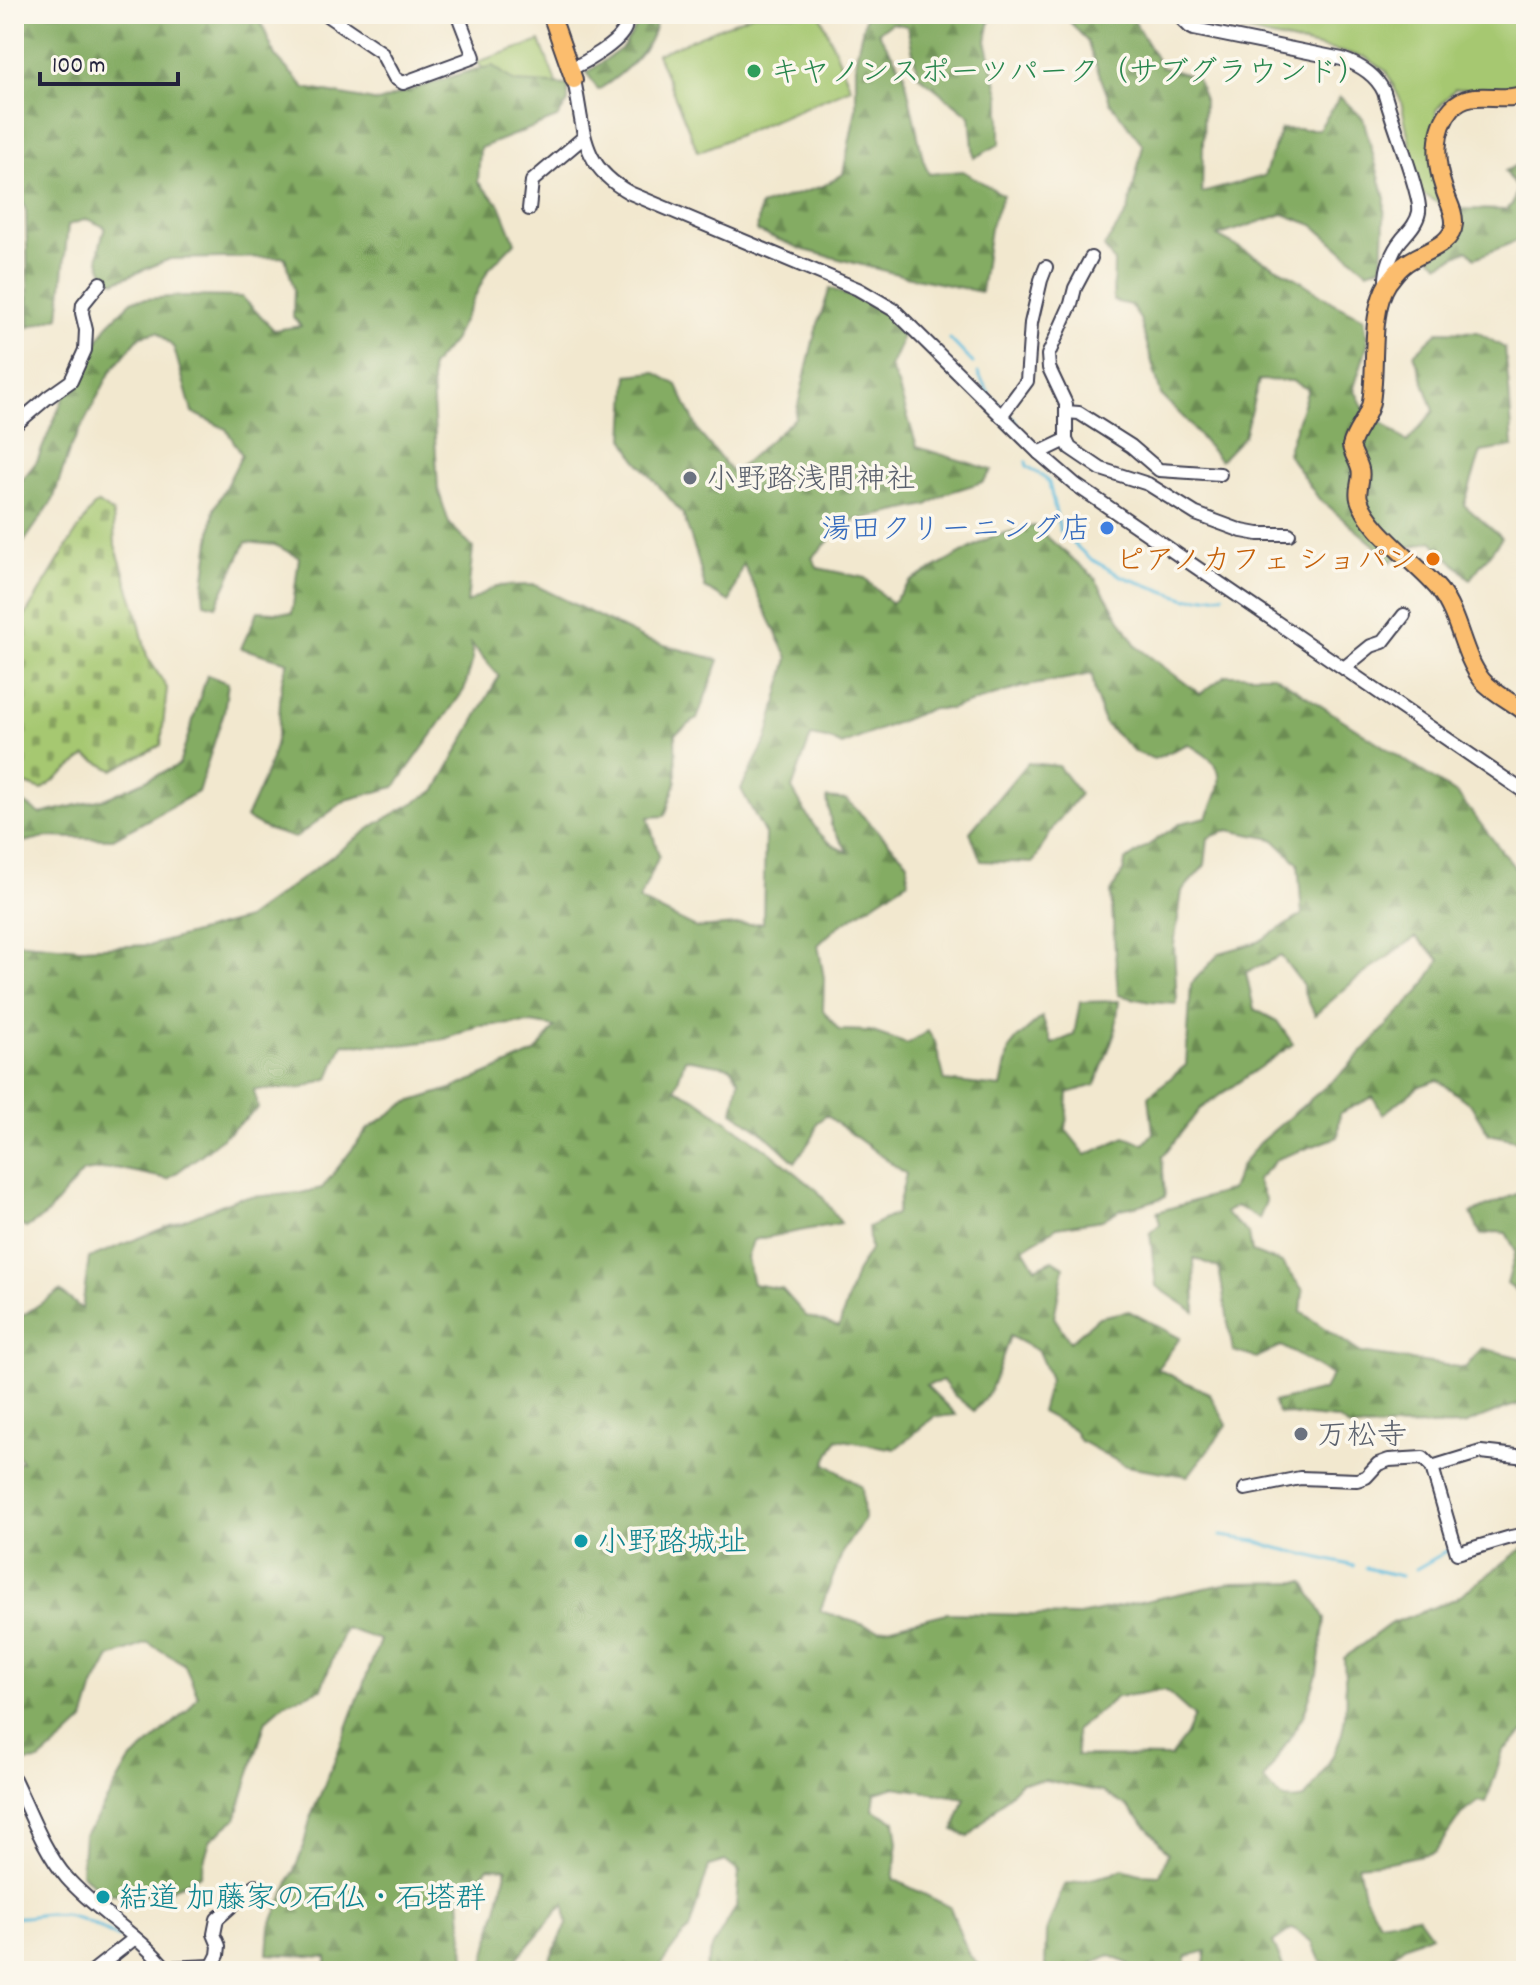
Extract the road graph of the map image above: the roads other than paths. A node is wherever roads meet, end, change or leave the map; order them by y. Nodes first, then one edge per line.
1 (325, 14) edge
2 (470, 14) edge
3 (551, 14) edge
4 (626, 14) edge
5 (1177, 14) edge
6 (573, 75) junction
7 (1526, 93) edge
8 (584, 137) junction
9 (529, 209) dead end
10 (1091, 258) dead end
11 (1046, 267) dead end
12 (100, 283) dead end
13 (1386, 287) junction
14 (1066, 412) junction
15 (1001, 416) junction
16 (14, 426) edge
17 (1066, 440) junction
18 (1039, 453) junction
19 (1220, 474) dead end
20 (1289, 534) dead end
21 (1404, 615) dead end
22 (1344, 668) junction
23 (1526, 713) edge
24 (1526, 793) edge
25 (1526, 1457) edge
26 (1432, 1467) junction
27 (1245, 1489) dead end
28 (1526, 1534) edge
29 (14, 1779) edge
30 (255, 1885) dead end
31 (135, 1938) junction
32 (211, 1968) edge
33 (167, 1970) edge
34 (93, 1971) edge

1 - 2 street
3 - 6 main road
4 - 6 street
5 - 13 street
6 - 8 street
7 - 13 main road
8 - 9 street
8 - 15 street
10 - 14 street
11 - 15 street
12 - 16 street
13 - 23 main road
14 - 17 street
14 - 19 street
15 - 18 street
17 - 18 street
17 - 20 street
18 - 22 street
21 - 22 street
22 - 24 street
25 - 26 street
26 - 27 street
26 - 28 street
29 - 31 street
30 - 32 street
31 - 33 street
31 - 34 street
32 - 33 street

